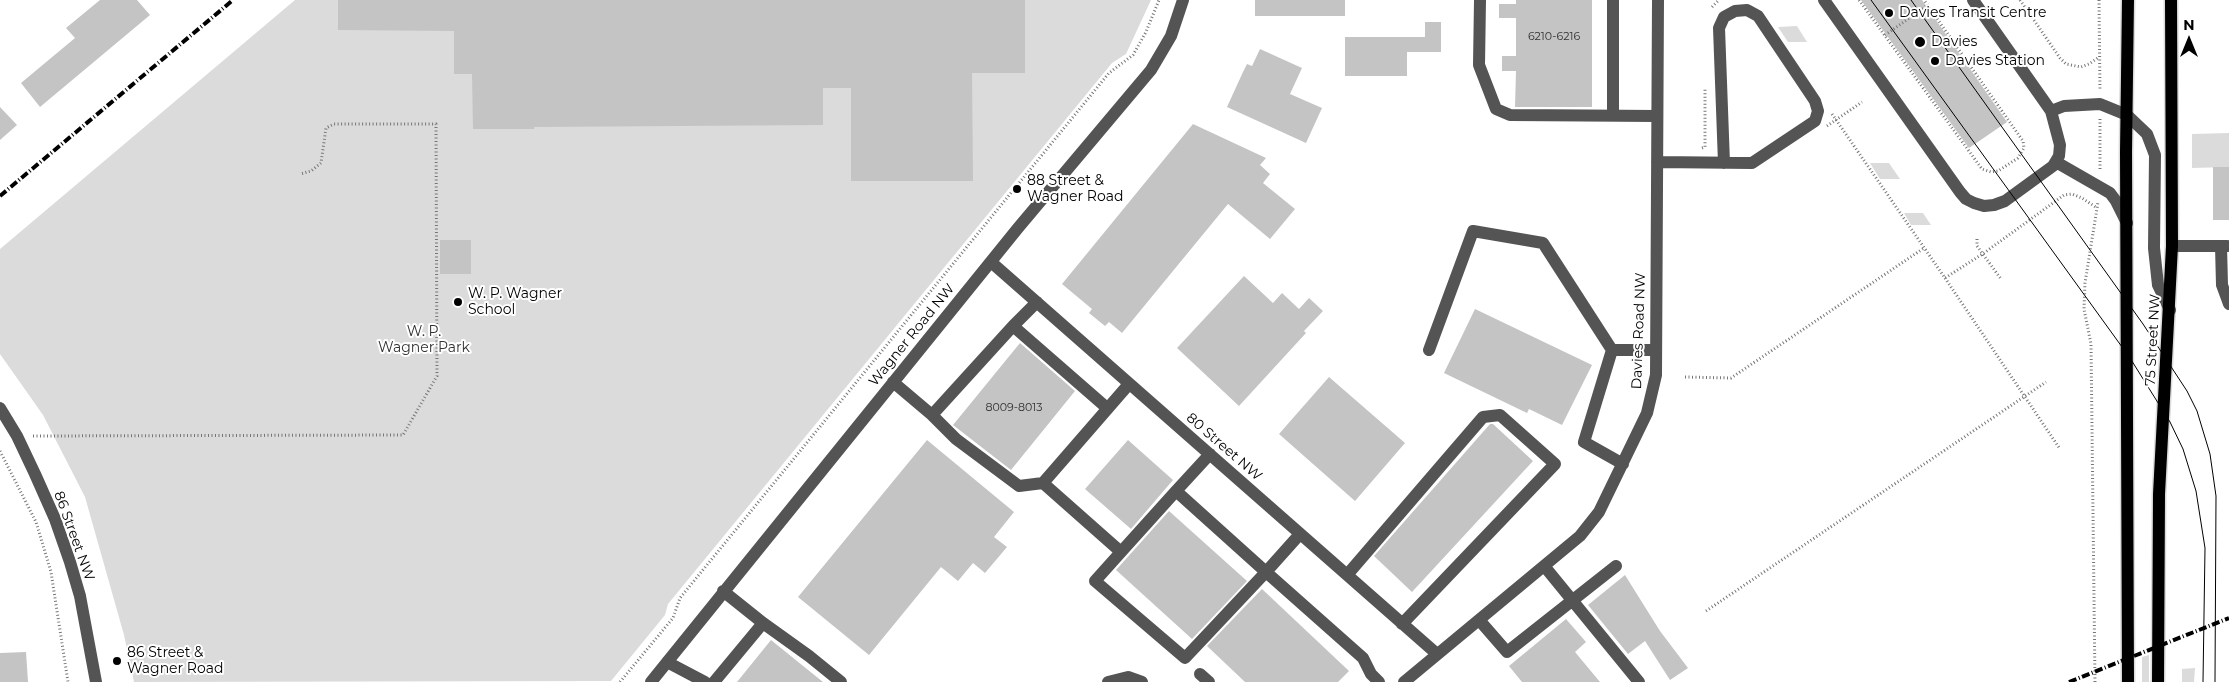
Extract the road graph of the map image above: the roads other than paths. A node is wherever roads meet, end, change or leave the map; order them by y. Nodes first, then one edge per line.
1 (1183, 0) edge
2 (1480, 0) edge
3 (1613, 0) edge
4 (1658, 0) edge
5 (1824, 0) edge
6 (1973, 0) edge
7 (2128, 0) edge
8 (2164, 0) edge
9 (2171, 0) edge
10 (2171, 33) junction
11 (2051, 111) junction
12 (1612, 115) junction
13 (2127, 115) junction
14 (1657, 116) junction
15 (1657, 162) junction
16 (2056, 162) junction
17 (1724, 163) junction
18 (2127, 224) junction
19 (2172, 246) junction
20 (2225, 246) edge
21 (991, 262) junction
22 (1037, 302) junction
23 (2229, 304) edge
24 (2170, 310) junction
25 (1013, 326) junction
26 (1429, 350) dead end
27 (1612, 350) junction
28 (1656, 350) junction
29 (893, 382) junction
30 (1130, 384) junction
31 (0, 408) edge
32 (1107, 408) junction
33 (932, 415) junction
34 (1210, 454) junction
35 (1623, 464) junction
36 (1043, 483) junction
37 (1176, 491) junction
38 (1300, 534) junction
39 (1121, 552) junction
40 (1616, 566) dead end
41 (1546, 567) junction
42 (1266, 572) junction
43 (1347, 575) junction
44 (723, 591) junction
45 (1573, 600) junction
46 (1480, 621) junction
47 (763, 623) junction
48 (1402, 624) junction
49 (1437, 654) junction
50 (667, 662) junction
51 (1636, 681) edge
52 (96, 682) edge
53 (651, 682) edge
54 (705, 682) edge
55 (714, 682) edge
56 (841, 682) edge
57 (1108, 682) edge
58 (1142, 682) edge
59 (1379, 682) edge
60 (1404, 682) edge
61 (2128, 682) edge
62 (2158, 682) edge

1 - 21 street, Wagner Road NW
2 - 12 street
3 - 12 street
4 - 14 street, Davies Road NW
5 - 16 street
6 - 11 street
7 - 13 main road, 75 Street NW
8 - 10 main road
9 - 10 main road, 75 Street NW
10 - 19 main road, 75 Street NW
11 - 13 street
11 - 16 street
12 - 14 street
13 - 18 main road, 75 Street NW
13 - 24 street
14 - 15 street, Davies Road NW
15 - 17 street
15 - 28 street, Davies Road NW
16 - 18 street
17 - 17 street
18 - 61 main road, 75 Street NW
19 - 20 street
19 - 24 main road, 75 Street NW
20 - 23 street
21 - 22 street, 80 Street NW
21 - 29 street, Wagner Road NW
22 - 25 street
22 - 30 street, 80 Street NW
24 - 62 main road, 75 Street NW
25 - 32 street
25 - 33 street
26 - 27 street
27 - 28 street
27 - 35 street
28 - 35 street, Davies Road NW
29 - 33 street
29 - 44 street, Wagner Road NW
30 - 32 street
30 - 34 street, 80 Street NW
31 - 52 street, 86 Street NW
32 - 36 street
33 - 36 street
34 - 37 street
34 - 38 street, 80 Street NW
35 - 41 street, Davies Road NW
36 - 39 street
37 - 39 street
37 - 42 street
38 - 42 street
38 - 43 street, 80 Street NW
39 - 42 street
40 - 45 street
41 - 45 street
41 - 46 street, Davies Road NW
42 - 59 street
43 - 48 street, 80 Street NW
43 - 48 street
44 - 47 street
44 - 50 street, Wagner Road NW
45 - 46 street
45 - 51 street
46 - 49 street, Davies Road NW
47 - 55 street
47 - 56 street
48 - 49 street, 80 Street NW
49 - 60 street, Davies Road NW
50 - 53 street, Wagner Road NW
50 - 54 street
57 - 58 street

